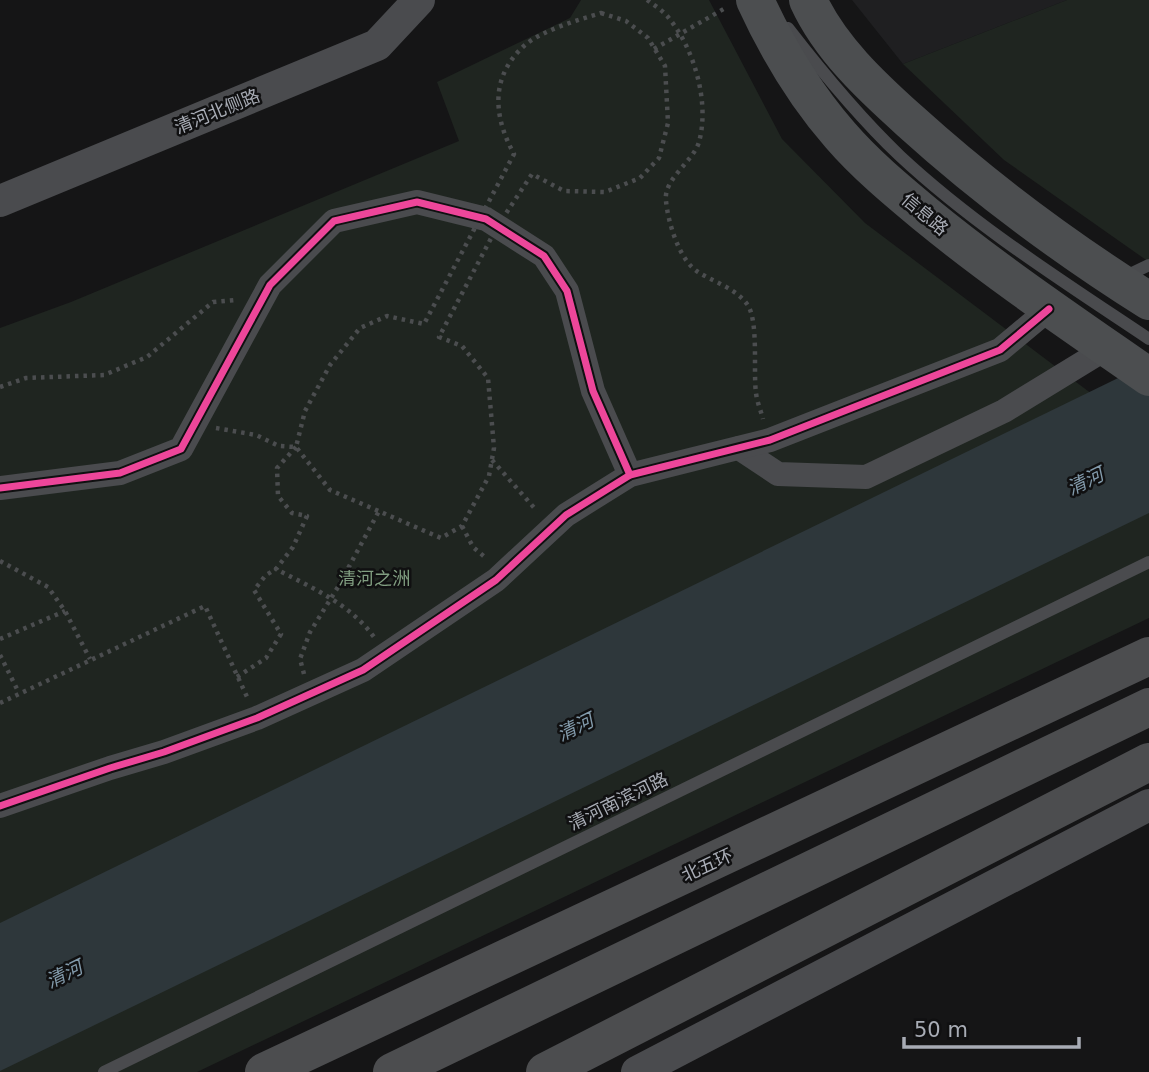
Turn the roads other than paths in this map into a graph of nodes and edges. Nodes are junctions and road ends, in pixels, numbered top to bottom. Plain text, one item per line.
1 (419, 0) edge
2 (776, 8) edge
3 (861, 114) junction
4 (0, 201) edge
5 (1133, 273) edge
6 (1049, 309) junction
7 (1117, 326) edge
8 (1149, 339) edge
9 (1149, 377) edge
10 (739, 448) junction
11 (630, 475) junction
12 (0, 488) edge
13 (1149, 562) edge
14 (1149, 656) edge
15 (1149, 707) edge
16 (1149, 762) edge
17 (1149, 805) edge
18 (0, 806) edge
19 (104, 1072) edge
20 (264, 1072) edge
21 (392, 1072) edge
22 (545, 1072) edge
23 (636, 1072) edge

1 - 4 street, 清河北侧路
2 - 3 lane
2 - 3 lane, 信息路
2 - 5 main road, 信息路
2 - 6 main road, 信息路
3 - 7 lane, 信息路
5 - 7 main road, 信息路
6 - 7 main road, 信息路
6 - 10 street
7 - 8 lane, 信息路
7 - 9 main road, 信息路
7 - 10 street
10 - 11 street
11 - 12 street
11 - 18 street
13 - 19 lane, 清河南滨河路
14 - 20 highway, 北五环
15 - 21 highway
16 - 22 highway
17 - 23 street

